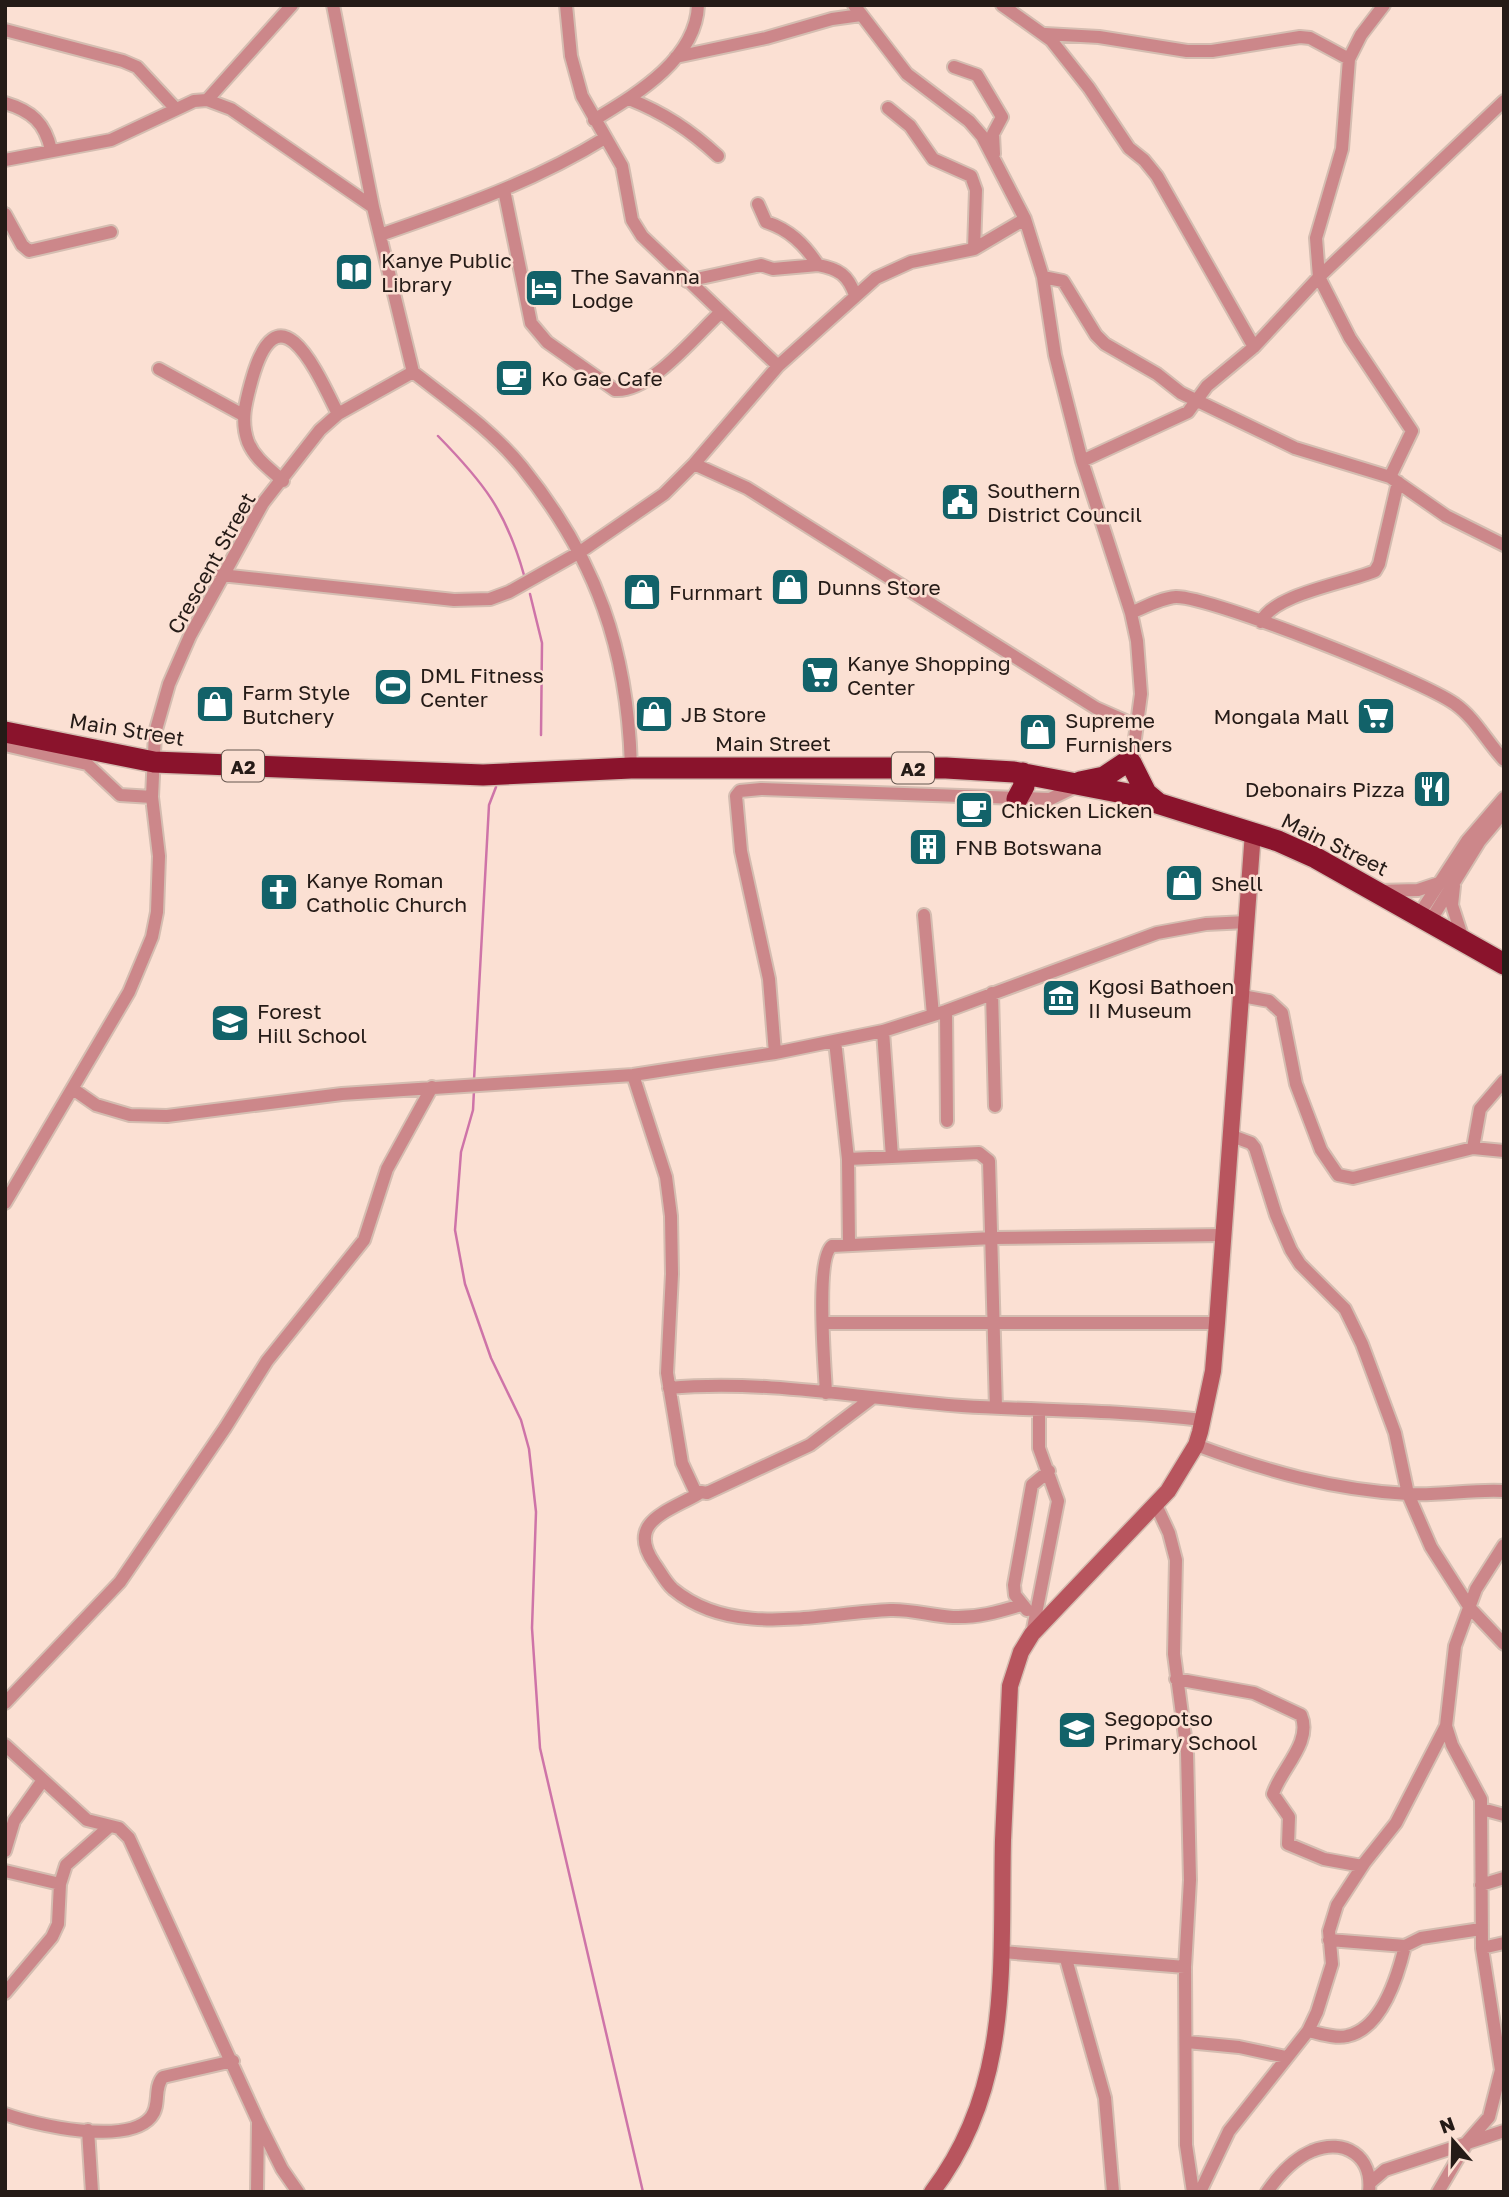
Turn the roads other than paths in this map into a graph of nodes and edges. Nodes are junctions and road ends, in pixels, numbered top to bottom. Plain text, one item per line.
1 (292, 5) edge
2 (333, 5) edge
3 (565, 5) edge
4 (698, 5) edge
5 (1002, 5) edge
6 (1384, 5) edge
7 (858, 10) edge
8 (5, 30) edge
9 (1045, 34) junction
10 (677, 57) junction
11 (1349, 60) junction
12 (954, 67) dead end
13 (629, 99) junction
14 (207, 100) junction
15 (1504, 101) edge
16 (5, 103) edge
17 (174, 108) junction
18 (888, 108) dead end
19 (594, 120) junction
20 (606, 138) junction
21 (51, 150) junction
22 (718, 156) dead end
23 (994, 158) junction
24 (5, 160) edge
25 (503, 190) junction
26 (758, 204) dead end
27 (373, 207) junction
28 (5, 214) edge
29 (1025, 219) junction
30 (111, 232) dead end
31 (380, 235) junction
32 (974, 249) junction
33 (818, 265) junction
34 (1042, 277) junction
35 (1319, 277) junction
36 (687, 281) junction
37 (855, 295) junction
38 (721, 312) junction
39 (1254, 347) junction
40 (778, 366) junction
41 (159, 369) dead end
42 (413, 372) junction
43 (1195, 400) junction
44 (338, 414) junction
45 (243, 415) junction
46 (1082, 461) junction
47 (694, 464) junction
48 (1394, 480) junction
49 (283, 481) junction
50 (1504, 545) edge
51 (580, 552) junction
52 (221, 575) junction
53 (1131, 613) junction
54 (1261, 622) junction
55 (1137, 726) junction
56 (5, 732) edge
57 (1486, 736) junction
58 (5, 745) edge
59 (1504, 750) edge
60 (1130, 760) junction
61 (1504, 760) edge
62 (154, 762) junction
63 (631, 768) junction
64 (1023, 774) junction
65 (1076, 783) junction
66 (1504, 789) edge
67 (1122, 793) junction
68 (152, 797) junction
69 (1017, 799) junction
70 (1158, 803) junction
71 (1502, 805) edge
72 (1253, 832) junction
73 (1454, 882) junction
74 (1440, 883) junction
75 (1378, 891) junction
76 (924, 915) dead end
77 (1423, 920) junction
78 (1247, 922) junction
79 (1465, 944) junction
80 (1504, 964) edge
81 (992, 993) junction
82 (1241, 996) junction
83 (947, 1011) junction
84 (933, 1015) junction
85 (883, 1031) junction
86 (835, 1041) junction
87 (775, 1053) junction
88 (633, 1074) junction
89 (1504, 1080) edge
90 (432, 1087) junction
91 (73, 1089) junction
92 (995, 1106) dead end
93 (947, 1121) dead end
94 (1232, 1136) junction
95 (1473, 1148) junction
96 (1504, 1151) edge
97 (892, 1157) junction
98 (848, 1159) junction
99 (5, 1203) edge
100 (1224, 1236) junction
101 (993, 1238) junction
102 (849, 1244) junction
103 (994, 1322) junction
104 (824, 1323) junction
105 (1217, 1323) junction
106 (669, 1388) junction
107 (826, 1393) junction
108 (872, 1398) junction
109 (996, 1408) junction
110 (1039, 1410) junction
111 (1202, 1420) junction
112 (1196, 1445) junction
113 (1049, 1471) junction
114 (1504, 1491) edge
115 (698, 1494) junction
116 (1408, 1494) junction
117 (1156, 1505) junction
118 (1504, 1545) edge
119 (1021, 1605) junction
120 (1470, 1608) junction
121 (1035, 1617) junction
122 (1032, 1634) junction
123 (1504, 1644) edge
124 (1176, 1679) junction
125 (5, 1703) edge
126 (1446, 1726) junction
127 (5, 1745) edge
128 (43, 1780) junction
129 (1482, 1810) junction
130 (1504, 1815) edge
131 (110, 1826) junction
132 (5, 1851) edge
133 (66, 1866) junction
134 (1362, 1866) junction
135 (5, 1871) edge
136 (34, 1876) junction
137 (1504, 1878) edge
138 (60, 1884) junction
139 (1481, 1885) junction
140 (1481, 1929) junction
141 (1329, 1940) junction
142 (1504, 1943) edge
143 (1405, 1946) junction
144 (1482, 1948) junction
145 (1002, 1952) junction
146 (1066, 1959) junction
147 (1185, 1967) junction
148 (5, 1993) edge
149 (1308, 2031) junction
150 (1186, 2042) junction
151 (1286, 2057) junction
152 (233, 2061) junction
153 (5, 2114) edge
154 (258, 2121) junction
155 (1485, 2125) junction
156 (88, 2130) junction
157 (1504, 2130) edge
158 (1468, 2141) junction
159 (1370, 2187) edge
160 (92, 2192) edge
161 (257, 2192) edge
162 (298, 2192) edge
163 (932, 2192) edge
164 (1113, 2192) edge
165 (1193, 2192) edge
166 (1200, 2192) edge
167 (1266, 2192) edge
168 (1438, 2192) edge

1 - 14 street
2 - 27 street
3 - 19 street
4 - 10 street
5 - 9 street
6 - 11 street
7 - 10 street
7 - 23 street
8 - 17 street
9 - 11 street
9 - 39 street
10 - 13 street
11 - 35 street
12 - 23 street
13 - 19 street
13 - 22 street
14 - 17 street
14 - 27 street
15 - 35 street
16 - 21 street
17 - 21 street
18 - 32 street
19 - 20 street
20 - 25 street
20 - 36 street
21 - 24 street
23 - 29 street
25 - 31 street
25 - 38 street
26 - 33 street
27 - 31 street
28 - 30 street
29 - 32 street
29 - 34 street
31 - 42 street
32 - 37 street
33 - 36 street
33 - 37 street
34 - 43 street
34 - 46 street
35 - 39 street
35 - 48 street
36 - 38 street
37 - 40 street
38 - 40 street
39 - 43 street
40 - 47 street
41 - 45 street
42 - 44 street, Crescent Street
42 - 51 street
43 - 46 street
43 - 48 street
44 - 45 street
44 - 49 street, Crescent Street
45 - 49 street
46 - 53 street
47 - 51 street
47 - 55 street
48 - 50 street
48 - 54 street
49 - 52 street, Crescent Street
51 - 52 street
51 - 63 street
52 - 62 street, Crescent Street
53 - 54 street
53 - 55 street
54 - 57 street
55 - 60 street
56 - 62 highway, Main Street / A2
57 - 59 street
57 - 61 street
58 - 68 street
60 - 65 highway
60 - 67 street
60 - 70 highway
62 - 63 highway, Main Street / A2
62 - 68 street, Crescent Street
63 - 64 highway, Main Street / A2
64 - 65 highway, Main Street / A2
64 - 69 highway
65 - 67 highway, Main Street / A2
65 - 69 street
66 - 71 street
67 - 70 highway, Main Street / A2
68 - 91 street, Crescent Street
69 - 87 street
70 - 72 highway, Main Street / A2
71 - 73 street
71 - 74 street
72 - 75 highway, Main Street / A2
72 - 78 street
73 - 77 street
73 - 79 street
74 - 75 street
74 - 77 street
75 - 77 highway, Main Street / A2
76 - 84 street
77 - 79 highway, Main Street / A2
78 - 81 street
78 - 82 street
79 - 80 highway, Main Street / A2
81 - 83 street
81 - 92 street
82 - 94 street
82 - 95 street
83 - 84 street
83 - 93 street
84 - 85 street
85 - 86 street
85 - 97 street
86 - 87 street
86 - 98 street
87 - 88 street
88 - 90 street
88 - 106 street
89 - 95 street
90 - 91 street
90 - 125 street
91 - 99 street, Crescent Street
94 - 100 street
94 - 116 street
95 - 96 street
97 - 98 street
97 - 101 street
98 - 102 street
100 - 101 street
100 - 105 street
101 - 102 street
101 - 103 street
102 - 104 street
103 - 104 street
103 - 105 street
103 - 109 street
104 - 107 street
105 - 111 street
106 - 107 street
106 - 115 street
107 - 108 street
108 - 109 street
108 - 115 street
109 - 110 street
110 - 111 street
110 - 113 street
111 - 112 street
112 - 116 street
112 - 117 street
113 - 119 street
113 - 121 street
114 - 116 street
115 - 119 street
116 - 120 street
117 - 122 street
117 - 124 street
118 - 120 street
119 - 121 street
120 - 123 street
120 - 126 street
121 - 122 street
122 - 145 street
124 - 134 street
124 - 147 street
126 - 129 street
126 - 134 street
127 - 128 street
128 - 131 street
128 - 132 street
129 - 130 street
129 - 139 street
131 - 133 street
131 - 152 street
133 - 136 street
133 - 138 street
134 - 141 street
135 - 136 street
136 - 138 street
137 - 139 street
138 - 148 street
139 - 140 street
140 - 143 street
140 - 144 street
141 - 143 street
141 - 149 street
142 - 144 street
143 - 149 street
144 - 155 street
145 - 146 street
145 - 163 street
146 - 147 street
146 - 164 street
147 - 150 street
149 - 151 street
150 - 151 street
150 - 165 street
151 - 166 street
152 - 154 street
152 - 156 street
153 - 156 street
154 - 161 street
154 - 162 street
155 - 157 street
155 - 158 street
156 - 160 street
157 - 158 street
158 - 159 street
158 - 168 street
159 - 167 street

